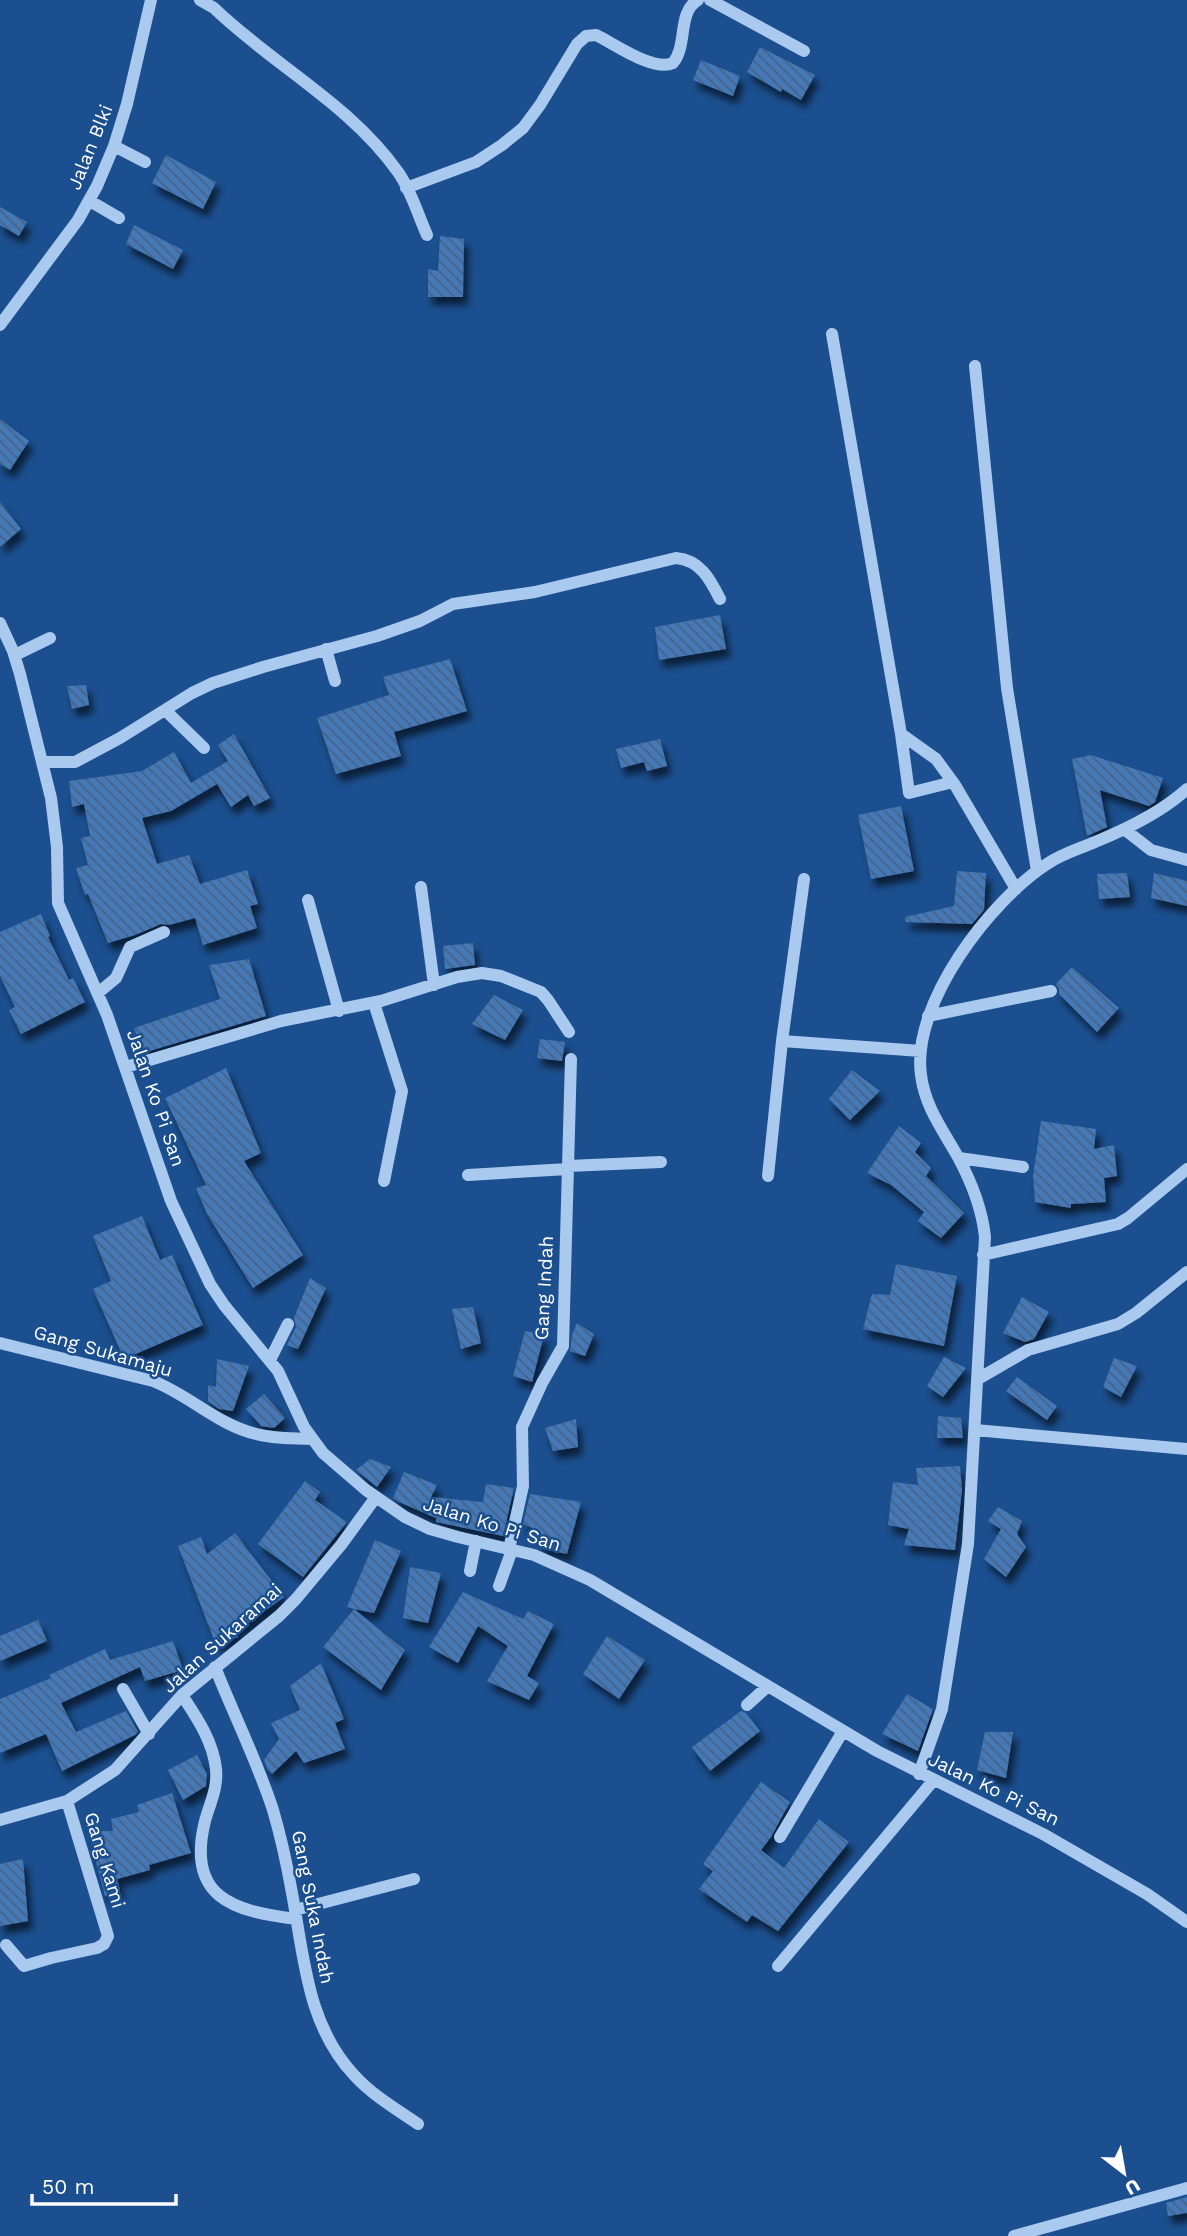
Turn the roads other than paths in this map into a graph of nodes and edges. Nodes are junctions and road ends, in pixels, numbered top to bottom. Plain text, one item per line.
1 (151, 0) edge
2 (200, 0) edge
3 (698, 0) edge
4 (710, 0) edge
5 (804, 51) dead end
6 (114, 146) junction
7 (145, 162) dead end
8 (406, 188) junction
9 (90, 201) junction
10 (119, 218) dead end
11 (427, 235) dead end
12 (0, 325) edge
13 (832, 334) dead end
14 (975, 366) dead end
15 (720, 599) dead end
16 (0, 623) edge
17 (50, 638) dead end
18 (326, 649) junction
19 (15, 655) junction
20 (335, 681) dead end
21 (165, 710) junction
22 (901, 734) junction
23 (204, 748) dead end
24 (44, 762) junction
25 (953, 782) junction
26 (1187, 789) edge
27 (1124, 830) junction
28 (1187, 860) edge
29 (1037, 871) junction
30 (804, 879) dead end
31 (421, 887) dead end
32 (1016, 889) junction
33 (308, 900) dead end
34 (164, 932) dead end
35 (433, 985) junction
36 (1051, 991) dead end
37 (98, 993) junction
38 (374, 1003) junction
39 (339, 1011) junction
40 (928, 1016) junction
41 (569, 1032) dead end
42 (782, 1041) junction
43 (921, 1051) junction
44 (571, 1059) dead end
45 (126, 1068) junction
46 (959, 1158) junction
47 (661, 1162) dead end
48 (1023, 1167) dead end
49 (568, 1168) junction
50 (1187, 1169) edge
51 (468, 1175) dead end
52 (768, 1176) dead end
53 (384, 1181) dead end
54 (983, 1255) junction
55 (1187, 1272) edge
56 (288, 1324) dead end
57 (0, 1343) edge
58 (270, 1360) junction
59 (978, 1378) junction
60 (975, 1430) junction
61 (311, 1439) junction
62 (1187, 1449) edge
63 (376, 1497) junction
64 (476, 1541) junction
65 (511, 1550) junction
66 (470, 1571) dead end
67 (499, 1586) dead end
68 (215, 1667) junction
69 (768, 1686) junction
70 (123, 1689) dead end
71 (182, 1695) junction
72 (747, 1705) dead end
73 (843, 1731) junction
74 (149, 1734) junction
75 (919, 1774) junction
76 (933, 1780) junction
77 (67, 1801) junction
78 (0, 1820) edge
79 (780, 1837) dead end
80 (414, 1879) dead end
81 (295, 1915) junction
82 (1187, 1922) edge
83 (6, 1945) dead end
84 (778, 1966) dead end
85 (418, 2124) dead end
86 (1187, 2188) edge
87 (1014, 2236) edge

1 - 6 street, Jalan Blki
2 - 8 street
3 - 8 street
4 - 5 street
6 - 7 street
6 - 9 street, Jalan Blki
8 - 11 street
9 - 10 street
9 - 12 street, Jalan Blki
13 - 22 street
14 - 29 street
15 - 18 street
16 - 19 street, Jalan Ko Pi San
17 - 19 street
18 - 20 street
18 - 21 street
19 - 24 street, Jalan Ko Pi San
21 - 23 street
21 - 24 street
22 - 25 street
22 - 25 street
24 - 37 street, Jalan Ko Pi San
25 - 32 street
26 - 27 street
27 - 28 street
27 - 29 street
29 - 32 street
30 - 42 street
31 - 35 street
32 - 40 street
33 - 39 street
34 - 37 street
35 - 38 street
35 - 41 street
36 - 40 street
37 - 45 street, Jalan Ko Pi San
38 - 39 street
38 - 53 street
39 - 45 street
40 - 43 street
42 - 43 street
42 - 52 street
43 - 46 street
44 - 49 street, Gang Indah
45 - 58 street, Jalan Ko Pi San
46 - 48 street
46 - 54 street
47 - 49 street
49 - 51 street
49 - 65 street, Gang Indah
50 - 54 street
54 - 59 street
55 - 59 street
56 - 58 street
57 - 61 street, Gang Sukamaju
58 - 61 street, Jalan Ko Pi San
59 - 60 street
60 - 62 street
60 - 75 street
61 - 63 street, Jalan Ko Pi San
63 - 64 street, Jalan Ko Pi San
63 - 68 street, Jalan Sukaramai
64 - 65 street, Jalan Ko Pi San
64 - 66 street
65 - 67 street, Gang Indah
65 - 69 street, Jalan Ko Pi San
68 - 71 street, Jalan Sukaramai
68 - 81 street, Gang Suka Indah
69 - 72 street
69 - 73 street, Jalan Ko Pi San
70 - 74 street
71 - 74 street, Jalan Sukaramai
71 - 81 street
73 - 75 street, Jalan Ko Pi San
73 - 79 street
74 - 77 street, Jalan Sukaramai
75 - 76 street, Jalan Ko Pi San
76 - 82 street, Jalan Ko Pi San
76 - 84 street
77 - 78 street, Jalan Sukaramai
77 - 83 street, Gang Kami
80 - 81 street
81 - 85 street, Gang Suka Indah
86 - 87 street

